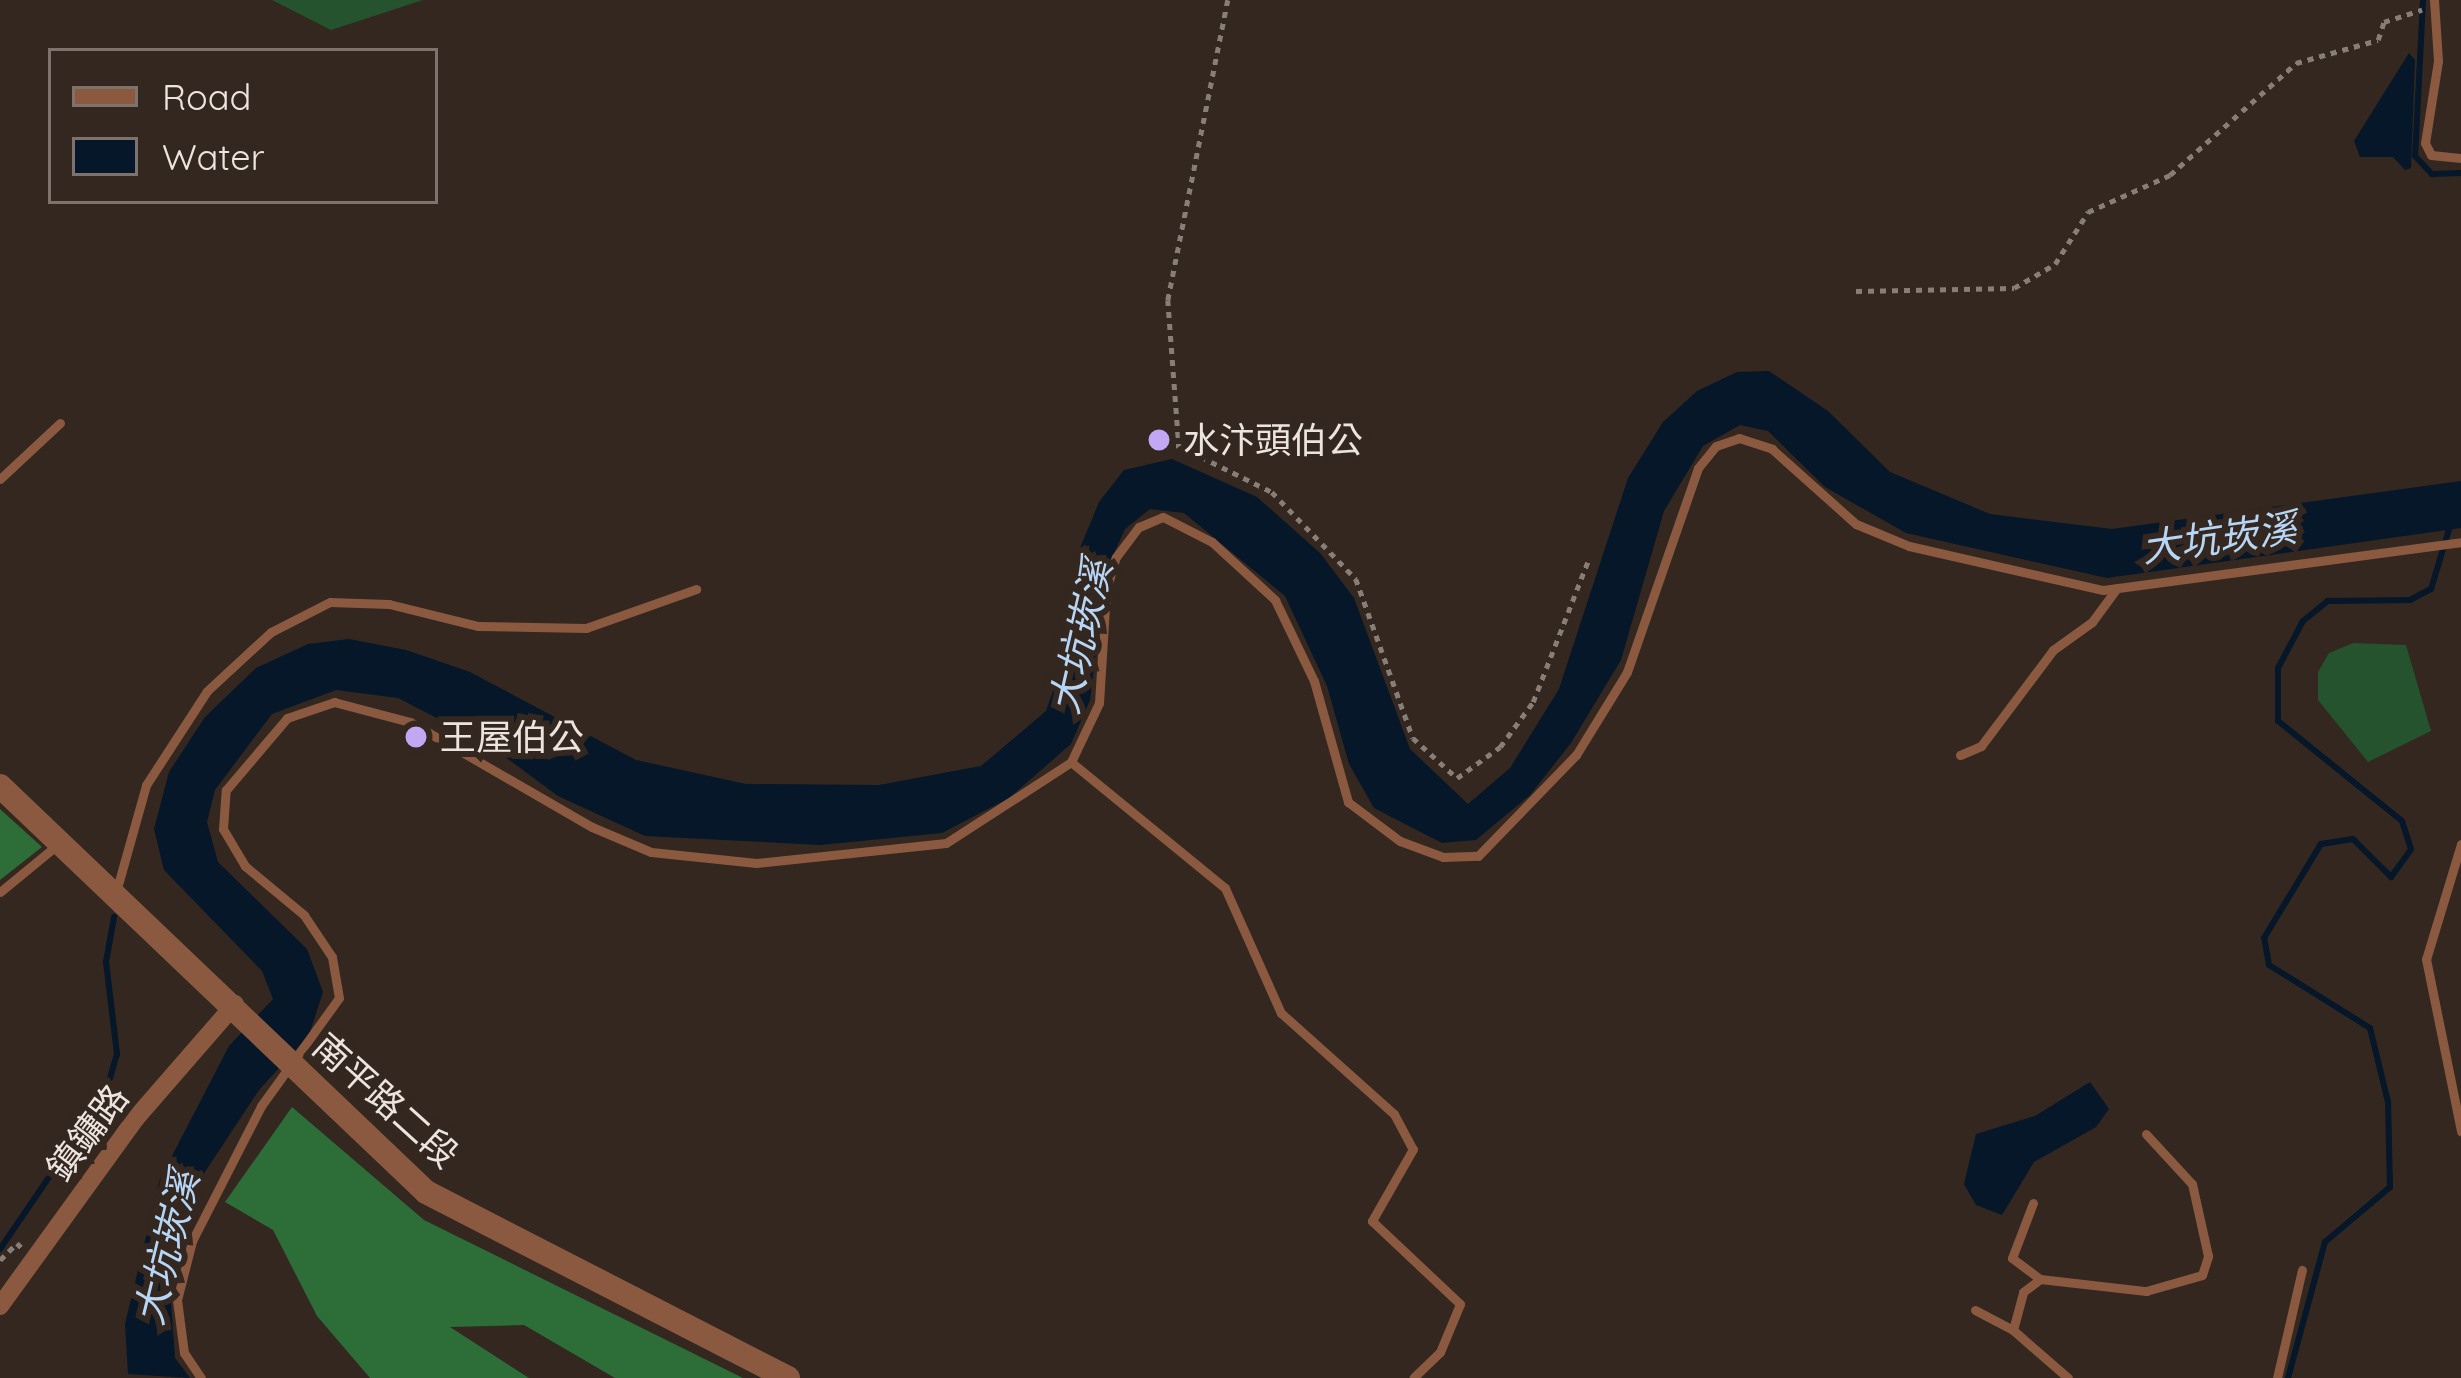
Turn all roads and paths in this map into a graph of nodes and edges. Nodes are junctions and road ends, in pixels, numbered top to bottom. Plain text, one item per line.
1 (1228, 0) edge
2 (2434, 0) edge
3 (2416, 11) dead end
4 (2461, 158) edge
5 (1856, 291) dead end
6 (60, 422) dead end
7 (1146, 440) dead end
8 (1179, 446) junction
9 (0, 479) edge
10 (2461, 542) edge
11 (1588, 561) dead end
12 (2116, 588) junction
13 (696, 590) dead end
14 (1960, 754) dead end
15 (1071, 762) junction
16 (0, 786) edge
17 (61, 842) junction
18 (2461, 844) edge
19 (0, 892) edge
20 (116, 892) junction
21 (241, 1011) junction
22 (293, 1065) junction
23 (2461, 1131) edge
24 (2146, 1134) dead end
25 (2032, 1203) dead end
26 (2302, 1270) dead end
27 (2041, 1279) junction
28 (0, 1306) edge
29 (1975, 1310) dead end
30 (2013, 1330) junction
31 (2062, 1377) edge
32 (201, 1378) edge
33 (788, 1378) edge
34 (1413, 1378) edge
35 (2277, 1378) edge

1 - 8 path
2 - 4 lane
3 - 5 path
6 - 9 lane
7 - 8 path
8 - 11 path
10 - 12 lane
12 - 14 lane
12 - 15 lane
13 - 20 lane
15 - 22 lane
15 - 34 lane
16 - 17 street, 南平路二段
17 - 19 lane
17 - 20 street, 南平路二段
18 - 23 lane
20 - 21 street, 南平路二段
21 - 22 street, 南平路二段
21 - 28 street, 鎮鏞路
22 - 32 lane
22 - 33 street, 南平路二段
24 - 27 lane
25 - 27 lane
26 - 35 lane
27 - 30 lane
29 - 30 lane
30 - 31 lane

